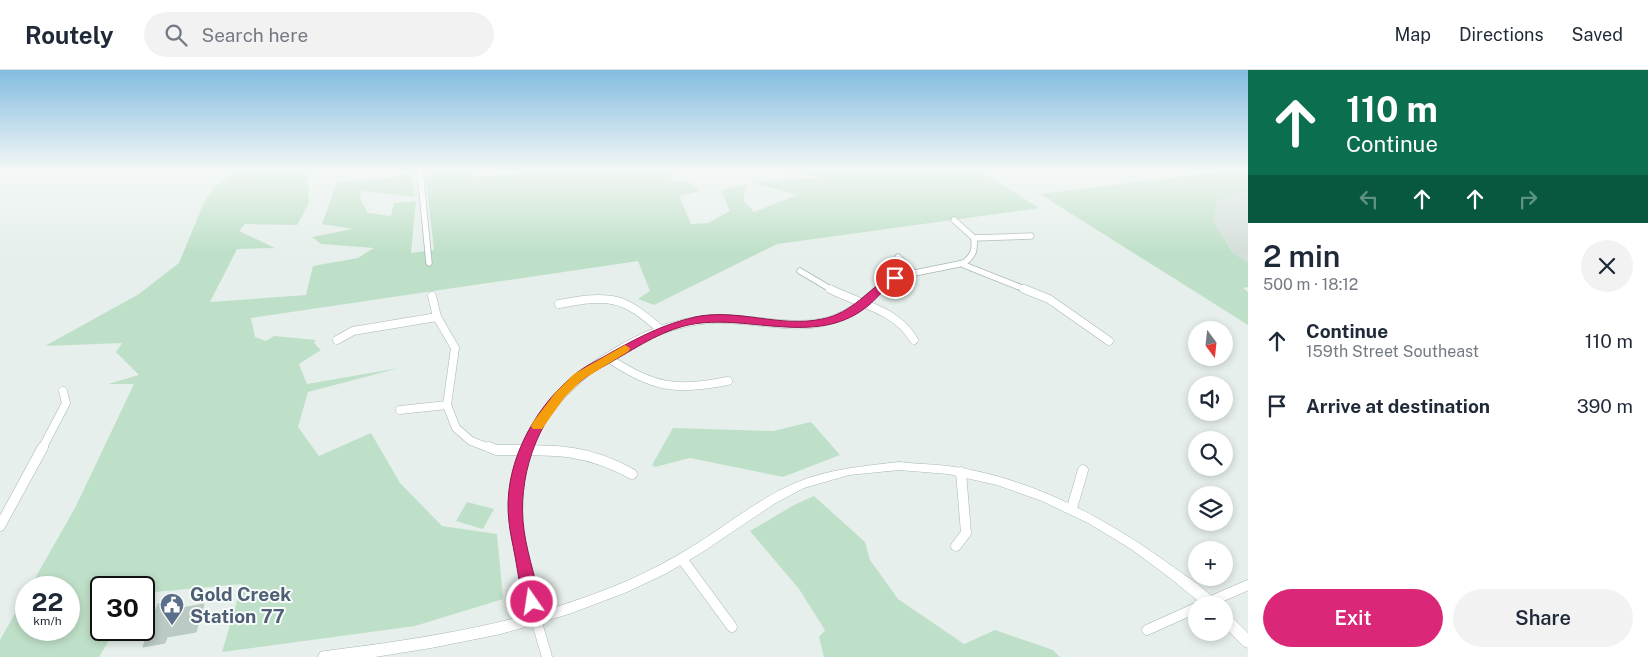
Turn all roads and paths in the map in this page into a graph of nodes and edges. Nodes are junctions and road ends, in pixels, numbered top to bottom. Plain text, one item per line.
1 (423, 197) edge
2 (954, 220) dead end
3 (1031, 236) dead end
4 (974, 238) junction
5 (898, 256) dead end
6 (429, 263) dead end
7 (964, 265) junction
8 (800, 271) dead end
9 (913, 272) junction
10 (432, 296) dead end
11 (559, 304) dead end
12 (865, 304) junction
13 (437, 317) junction
14 (661, 330) junction
15 (337, 340) dead end
16 (914, 340) dead end
17 (1109, 341) dead end
18 (608, 358) junction
19 (728, 381) dead end
20 (64, 391) dead end
21 (447, 405) junction
22 (400, 410) dead end
23 (525, 450) junction
24 (1083, 470) dead end
25 (961, 472) junction
26 (632, 474) dead end
27 (1072, 508) junction
28 (0, 526) edge
29 (956, 546) dead end
30 (682, 559) junction
31 (1248, 585) edge
32 (1198, 596) edge
33 (1225, 596) edge
34 (1188, 612) edge
35 (536, 619) junction
36 (1233, 626) edge
37 (732, 627) dead end
38 (1147, 630) dead end
39 (1248, 642) edge
40 (325, 657) edge
41 (547, 657) edge

1 - 6 street
2 - 4 street
3 - 4 street
4 - 7 street
5 - 9 street
7 - 9 street
7 - 17 street
8 - 12 street
9 - 12 street
10 - 13 street
11 - 14 street
12 - 14 street
12 - 16 street
13 - 15 street
13 - 21 street
14 - 18 street
18 - 19 street
18 - 23 street
20 - 28 street
21 - 22 street
21 - 23 street
23 - 26 street
23 - 35 street
24 - 27 street
25 - 27 street
25 - 29 street
25 - 30 street
27 - 32 street
30 - 35 street
30 - 37 street
31 - 33 street
34 - 38 street
35 - 40 street
35 - 41 street
36 - 39 street

